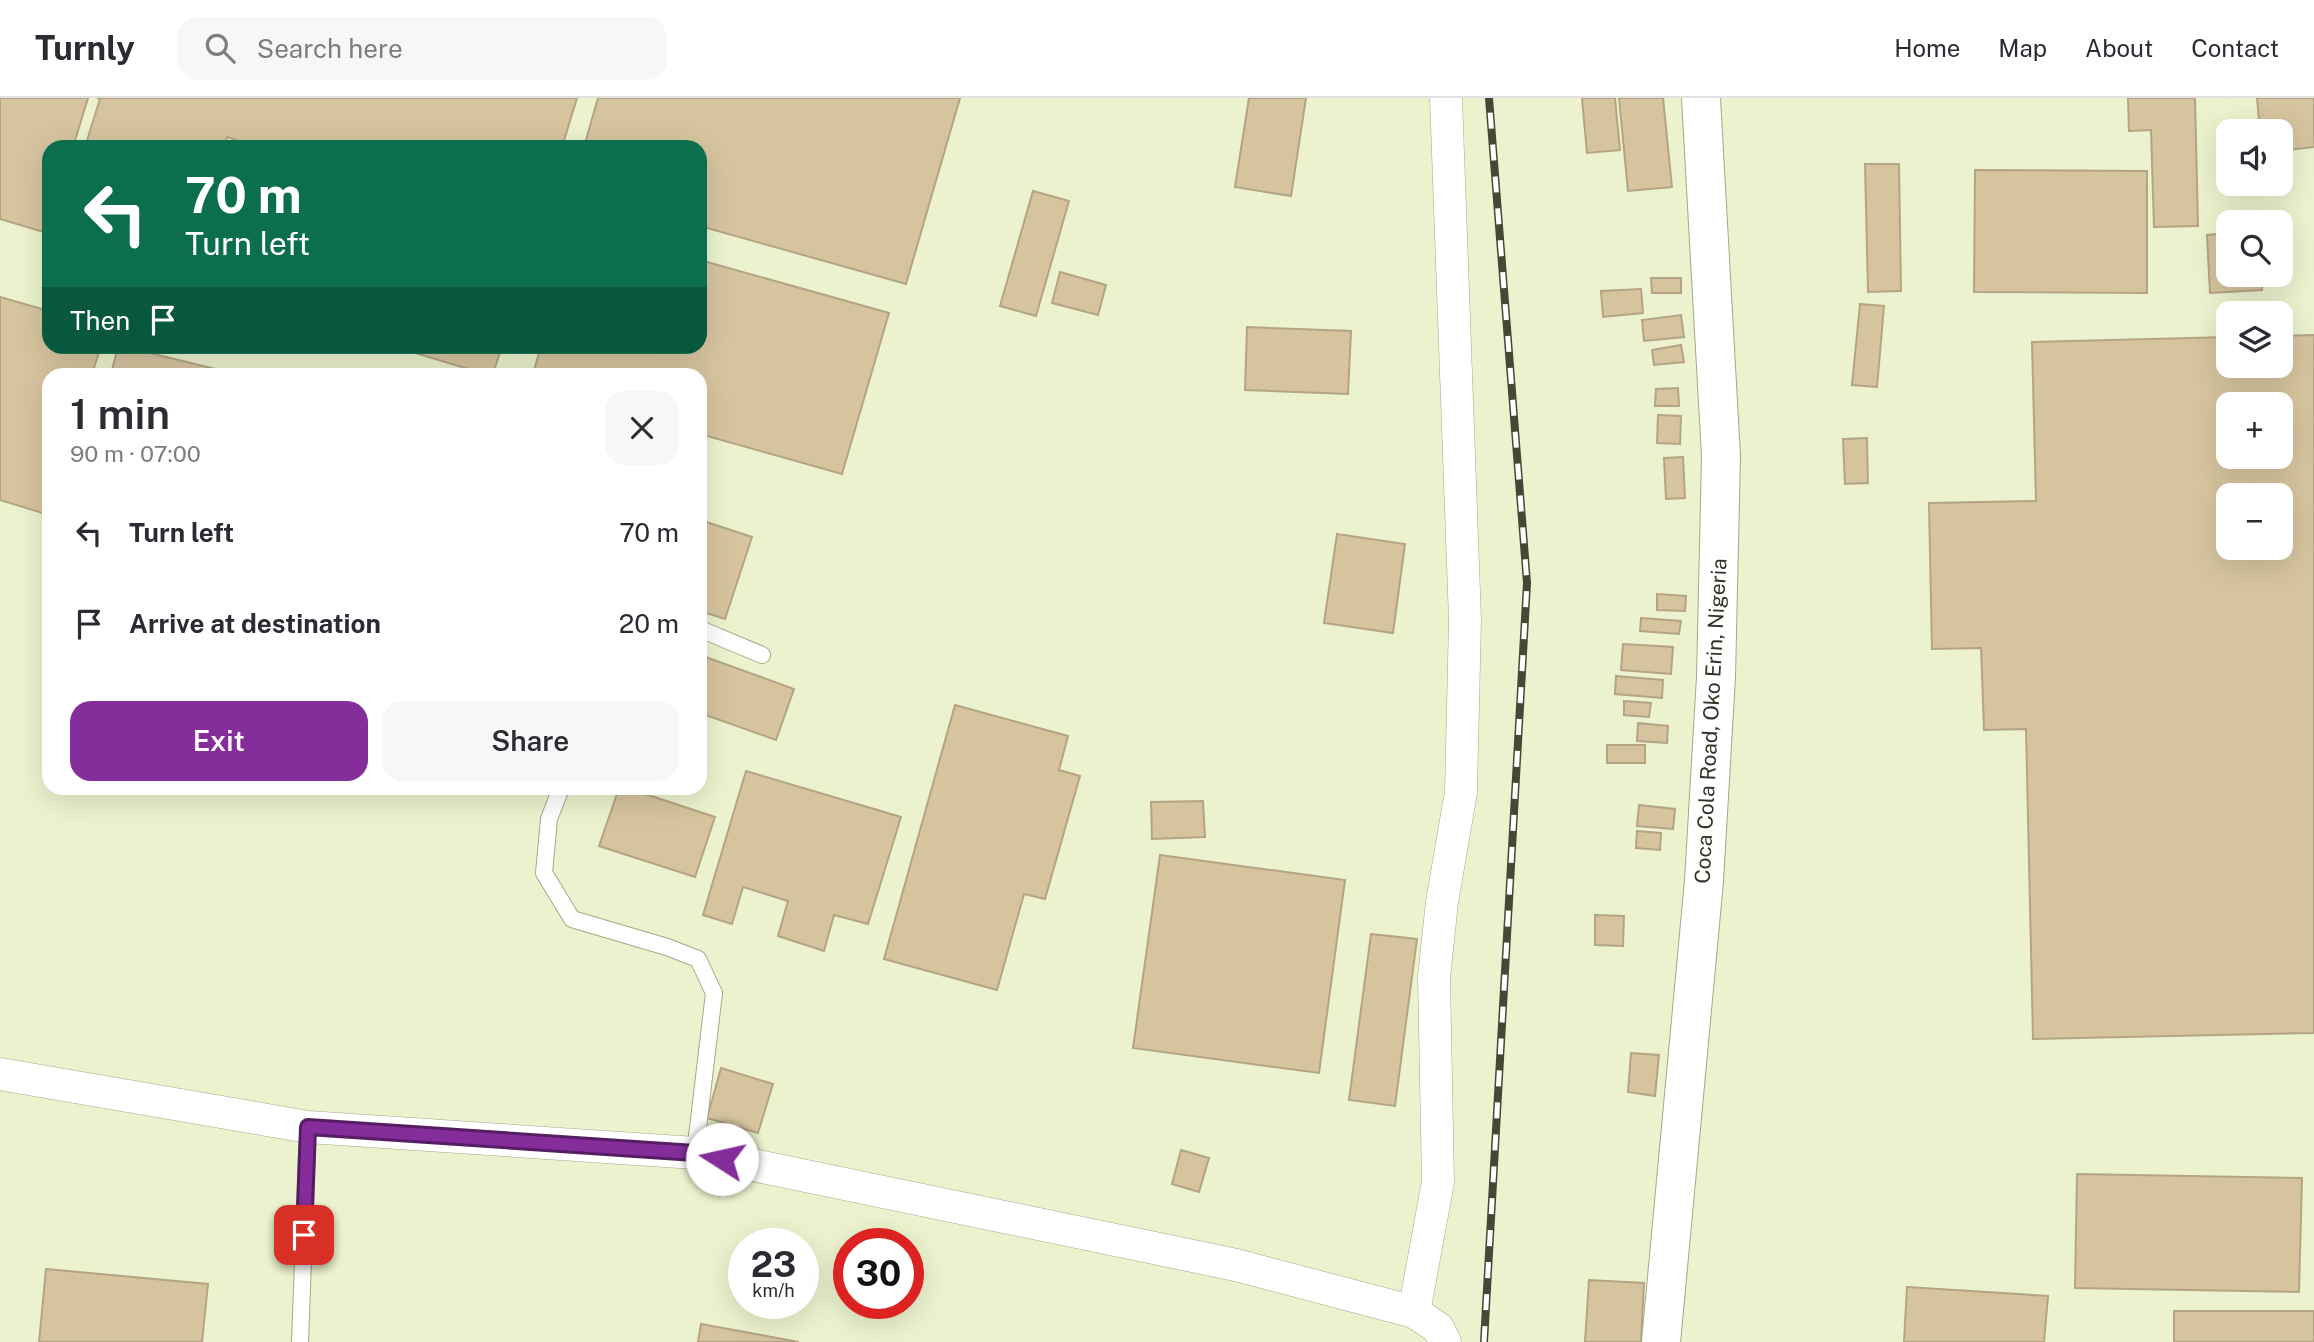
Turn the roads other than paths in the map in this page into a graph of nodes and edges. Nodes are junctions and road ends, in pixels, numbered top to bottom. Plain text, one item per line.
1 (1446, 98) edge
2 (1701, 98) edge
3 (707, 632) edge
4 (762, 655) dead end
5 (558, 795) edge
6 (0, 1074) edge
7 (308, 1127) junction
8 (695, 1153) junction
9 (1414, 1312) junction
10 (300, 1342) edge
11 (1445, 1342) edge
12 (1661, 1342) edge

1 - 9 street
2 - 12 street, Coca Cola Road, Oko Erin, Nigeria
3 - 4 lane
5 - 8 lane
6 - 7 street
7 - 8 street
7 - 10 lane
8 - 9 street
9 - 11 street

